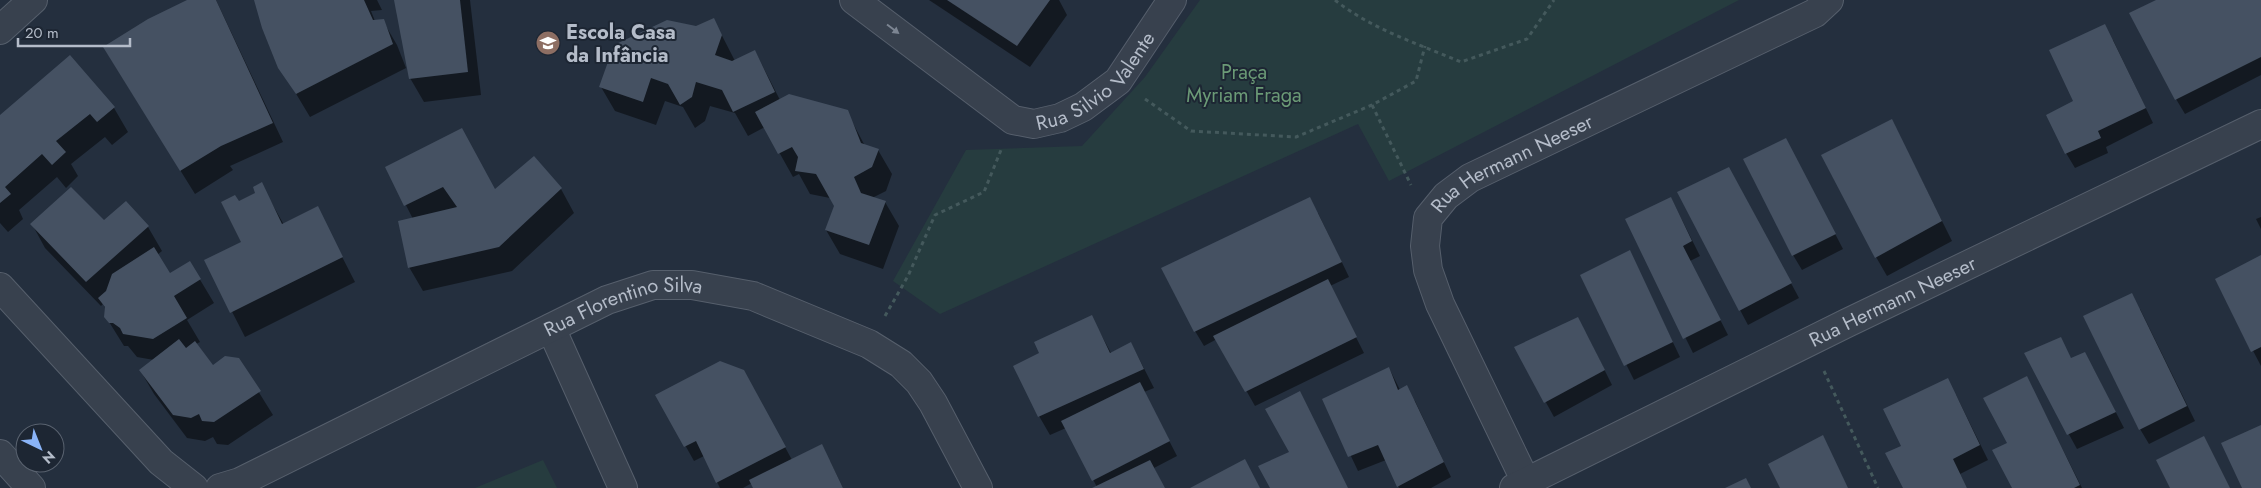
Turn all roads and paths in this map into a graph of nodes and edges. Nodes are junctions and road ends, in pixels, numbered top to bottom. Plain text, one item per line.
1 (33, 0) edge
2 (854, 0) edge
3 (1172, 0) edge
4 (1335, 0) edge
5 (1554, 0) edge
6 (1829, 0) edge
7 (0, 30) edge
8 (1425, 46) junction
9 (1118, 81) junction
10 (1372, 105) junction
11 (1013, 120) junction
12 (2261, 124) edge
13 (1428, 218) junction
14 (0, 287) edge
15 (551, 328) junction
16 (869, 344) junction
17 (1829, 382) dead end
18 (0, 454) edge
19 (1520, 485) edge
20 (30, 488) edge
21 (194, 488) edge
22 (220, 488) edge
23 (623, 488) edge
24 (978, 488) edge
25 (1878, 488) edge

1 - 7 street
2 -> 11 street, Rua Silvio Valente
3 - 9 street, Rua Silvio Valente
4 - 8 path
5 - 8 path
6 - 13 street, Rua Hermann Neeser
8 - 10 path
9 - 10 path
9 - 11 street, Rua Silvio Valente
10 - 13 path
11 - 16 path
12 - 19 street, Rua Hermann Neeser
13 - 19 street, Rua Hermann Neeser
14 - 21 street
15 - 16 street, Rua Florentino Silva
15 - 22 street, Rua Florentino Silva
15 - 23 street
16 - 24 street, Rua Florentino Silva
17 - 25 path
18 - 20 street

